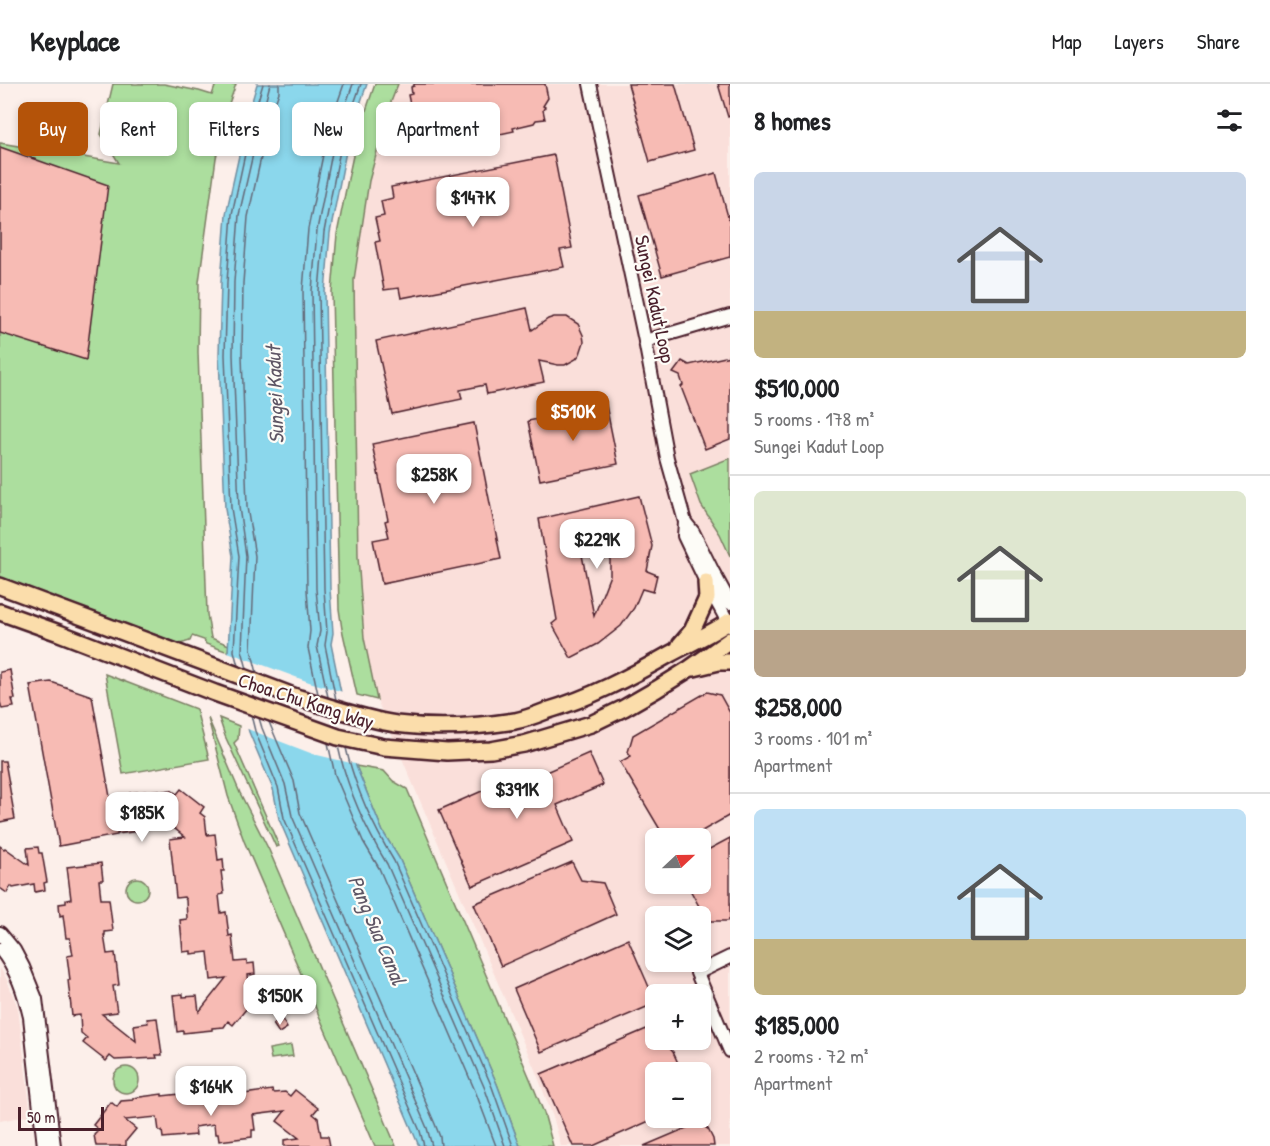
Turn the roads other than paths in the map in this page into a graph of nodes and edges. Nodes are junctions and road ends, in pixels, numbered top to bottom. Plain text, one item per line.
1 (590, 84) edge
2 (730, 316) edge
3 (645, 340) junction
4 (684, 522) junction
5 (706, 582) junction
6 (0, 586) edge
7 (32, 597) junction
8 (730, 603) edge
9 (0, 612) edge
10 (729, 623) edge
11 (59, 633) junction
12 (730, 640) edge
13 (674, 652) junction
14 (730, 662) edge
15 (689, 669) junction
16 (0, 933) edge
17 (0, 949) edge
18 (730, 957) edge
19 (730, 1051) edge
20 (44, 1146) edge
21 (54, 1146) edge

1 - 3 street, Sungei Kadut Loop
2 - 3 street
3 - 4 street, Sungei Kadut Loop
4 - 5 street, Sungei Kadut Loop
4 - 8 street, Sungei Kadut Loop
5 - 10 street, Sungei Kadut Loop
5 - 13 main road
6 - 7 main road, Choa Chu Kang Way
7 - 11 main road
7 - 13 main road, Choa Chu Kang Way
9 - 11 main road, Choa Chu Kang Way
10 - 13 main road, Choa Chu Kang Way
11 - 15 main road, Choa Chu Kang Way
12 - 15 main road, Choa Chu Kang Way
14 - 15 main road
16 - 21 street
17 - 20 street
18 - 19 street

